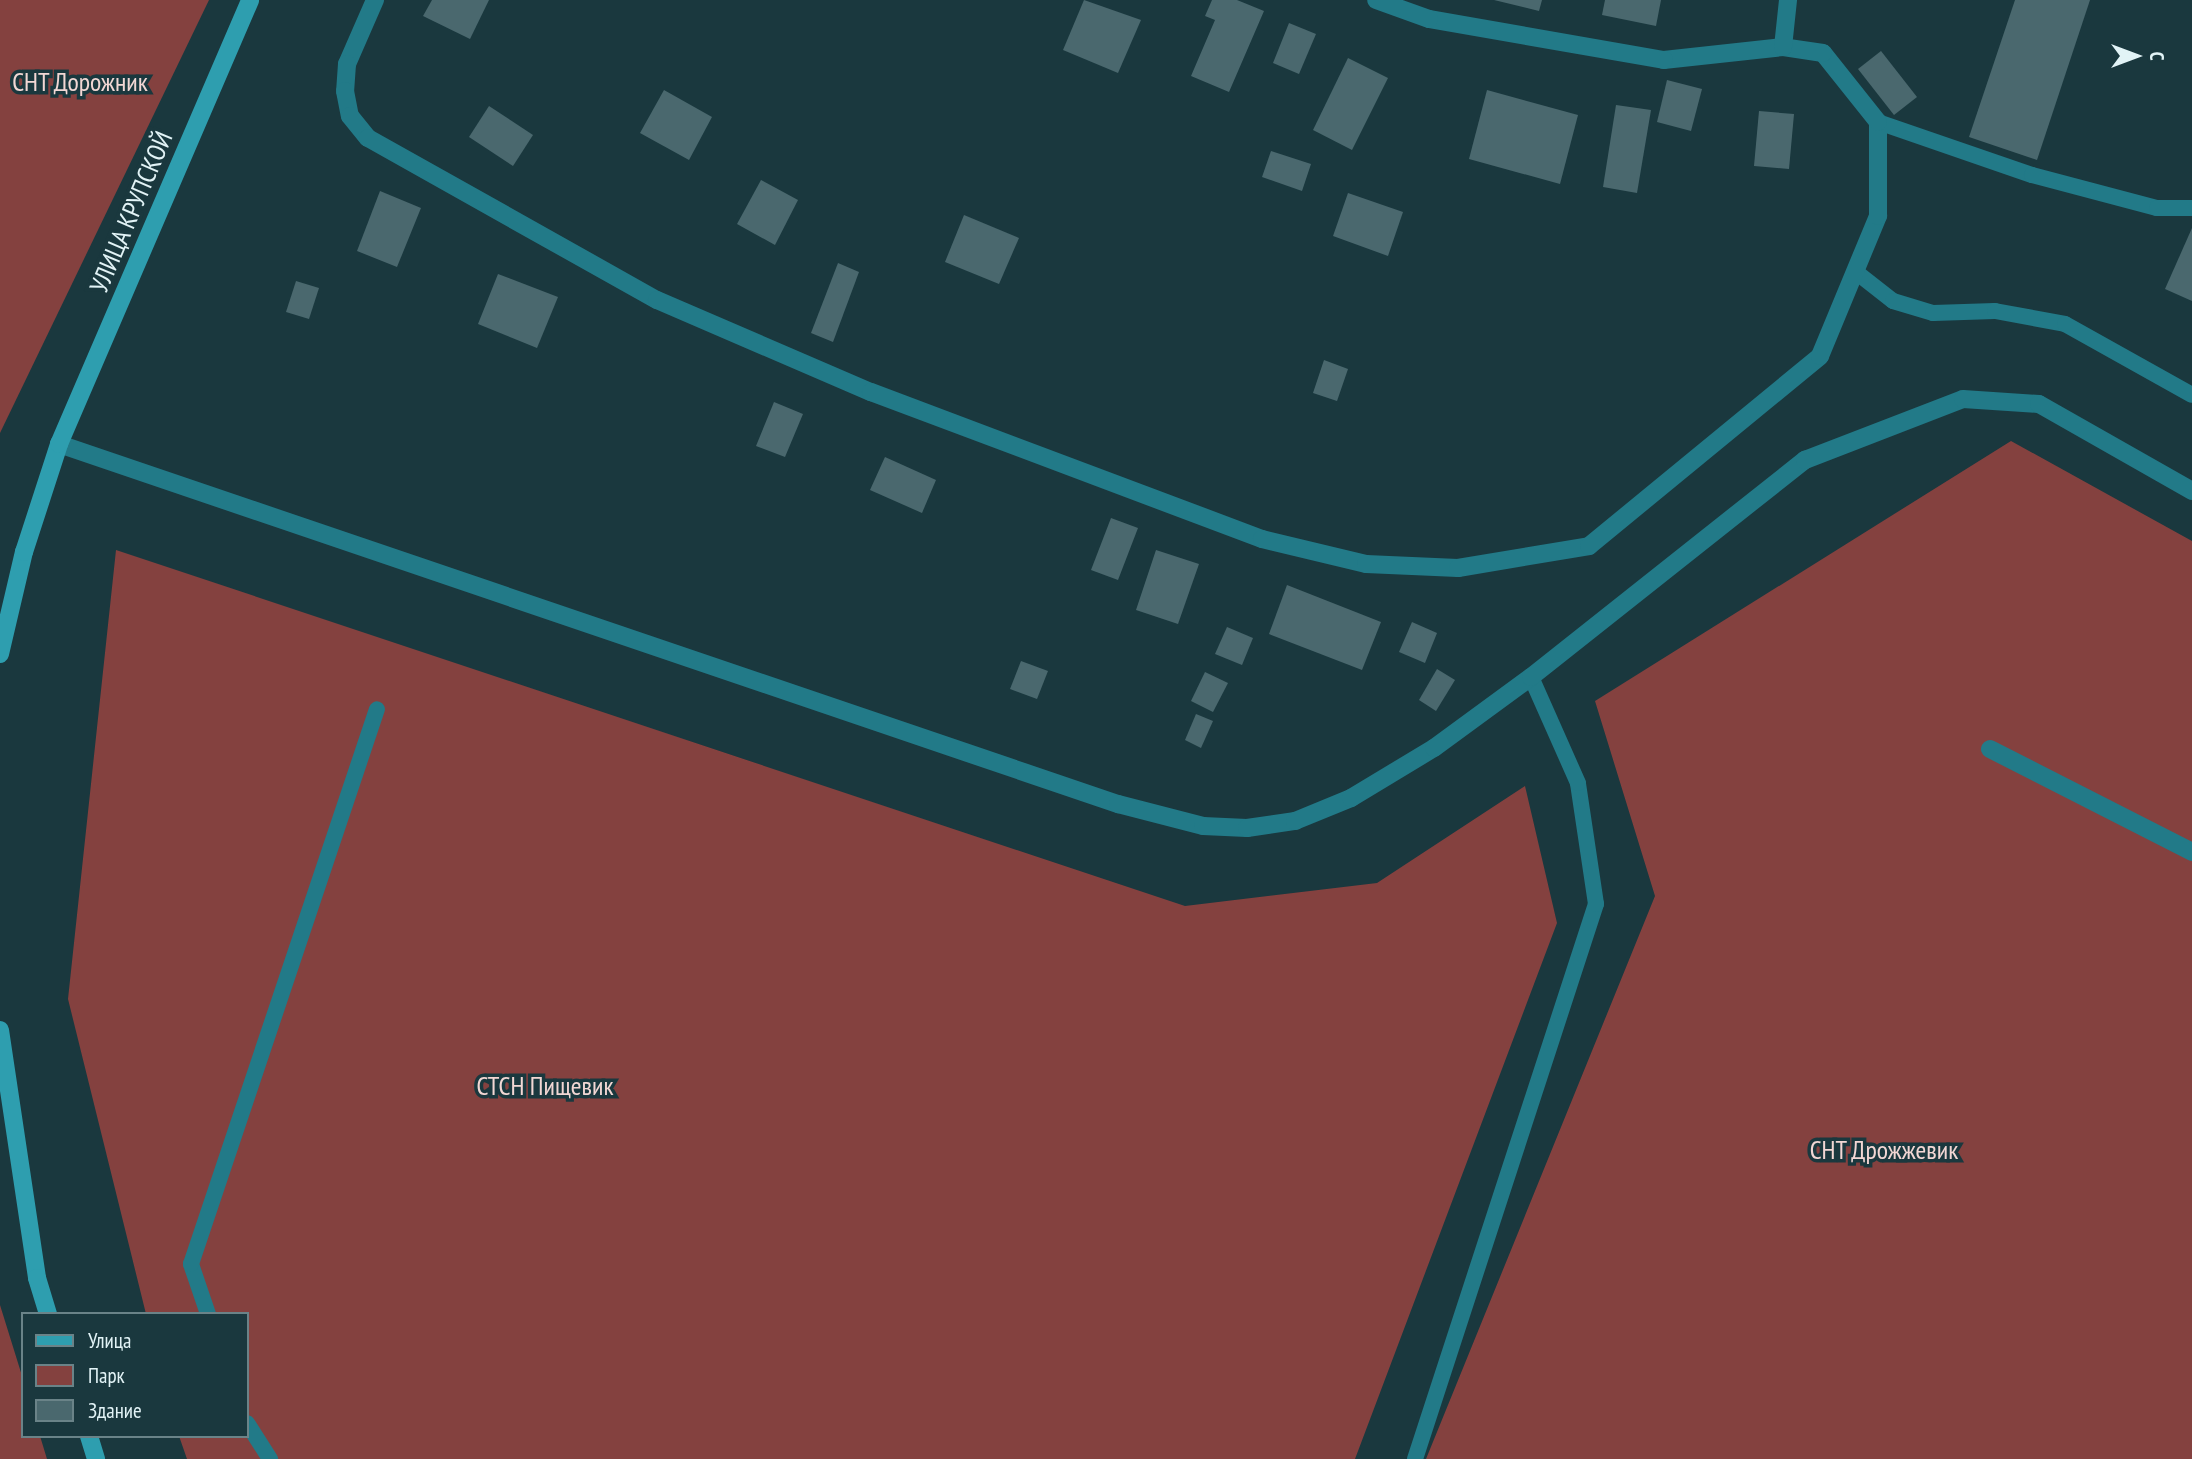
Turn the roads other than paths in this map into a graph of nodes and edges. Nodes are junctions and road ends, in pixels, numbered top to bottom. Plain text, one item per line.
1 (250, 0) edge
2 (375, 0) edge
3 (1376, 0) edge
4 (1788, 0) edge
5 (1783, 47) junction
6 (1878, 122) junction
7 (2192, 208) edge
8 (1856, 272) junction
9 (2192, 395) edge
10 (59, 444) junction
11 (2192, 491) edge
12 (0, 654) edge
13 (1531, 677) junction
14 (377, 709) dead end
15 (1990, 749) dead end
16 (2192, 852) edge
17 (0, 1030) edge
18 (47, 1312) edge
19 (207, 1312) edge
20 (248, 1425) edge
21 (90, 1438) edge
22 (96, 1459) edge
23 (270, 1459) edge
24 (1415, 1459) edge

1 - 10 street, УЛИЦА КРУПСКОЙ
2 - 8 street
3 - 5 street
4 - 5 street
5 - 6 street
6 - 7 lane
6 - 8 street
8 - 9 lane
10 - 12 street, УЛИЦА КРУПСКОЙ
10 - 13 street
11 - 13 street
13 - 24 lane
14 - 19 lane
15 - 16 street
17 - 18 street
20 - 23 lane
21 - 22 street

